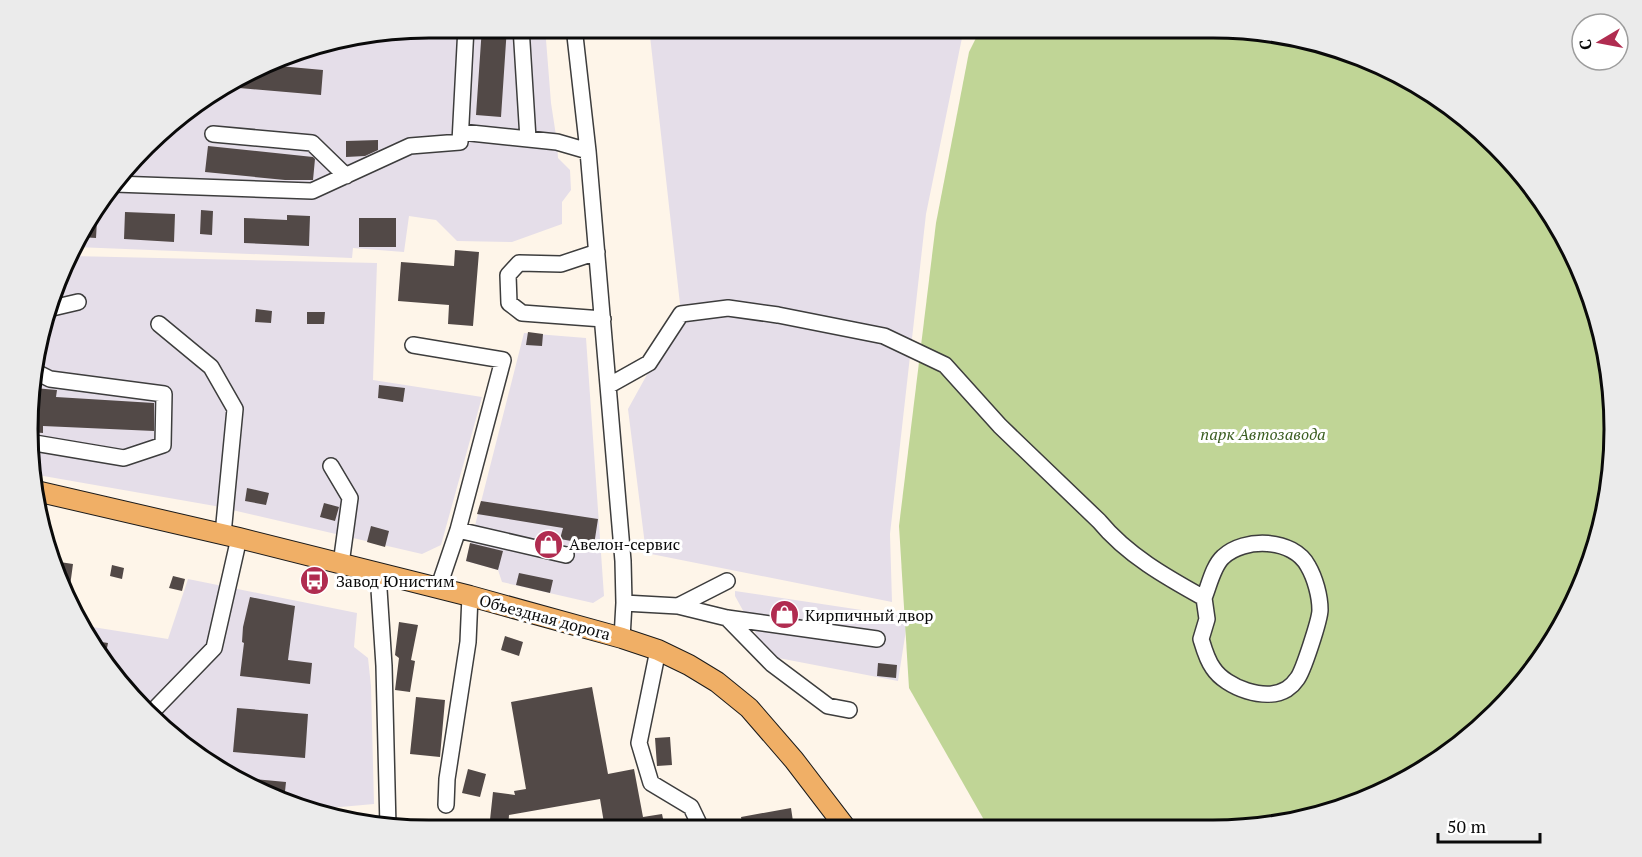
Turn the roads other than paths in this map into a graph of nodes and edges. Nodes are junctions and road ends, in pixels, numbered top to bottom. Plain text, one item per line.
1 (465, 38) edge
2 (522, 38) edge
3 (575, 38) edge
4 (461, 132) junction
5 (213, 134) dead end
6 (528, 139) junction
7 (588, 151) junction
8 (346, 176) junction
9 (123, 184) edge
10 (597, 252) junction
11 (78, 302) dead end
12 (57, 307) edge
13 (603, 319) junction
14 (159, 324) dead end
15 (413, 345) dead end
16 (41, 375) edge
17 (608, 387) junction
18 (38, 444) edge
19 (331, 466) dead end
20 (43, 493) edge
21 (458, 530) junction
22 (231, 536) junction
23 (566, 555) dead end
24 (341, 564) junction
25 (378, 574) junction
26 (727, 581) dead end
27 (438, 589) junction
28 (470, 596) junction
29 (1204, 598) junction
30 (624, 603) junction
31 (678, 606) junction
32 (727, 618) junction
33 (622, 638) junction
34 (877, 639) dead end
35 (658, 650) junction
36 (155, 708) edge
37 (849, 710) dead end
38 (446, 805) dead end
39 (388, 817) edge
40 (697, 820) edge
41 (840, 820) edge

1 - 4 street
2 - 6 street
3 - 7 street
4 - 6 street
4 - 8 street
5 - 8 street
6 - 7 street
7 - 10 street
8 - 9 street
10 - 13 street
10 - 13 street
11 - 12 street
13 - 17 street
14 - 22 street
15 - 21 street
16 - 18 street
17 - 29 street
17 - 30 street
19 - 24 street
20 - 22 main road, Объездная дорога
21 - 23 street
21 - 27 street
22 - 24 main road, Объездная дорога
22 - 36 street
24 - 25 main road, Объездная дорога
25 - 27 main road, Объездная дорога
25 - 39 street
26 - 31 street
27 - 28 main road, Объездная дорога
28 - 33 main road, Объездная дорога
28 - 38 street
29 - 29 street
30 - 31 street
30 - 33 street
31 - 32 street
32 - 34 street
32 - 37 street
33 - 35 main road, Объездная дорога
35 - 40 street
35 - 41 main road, Объездная дорога

